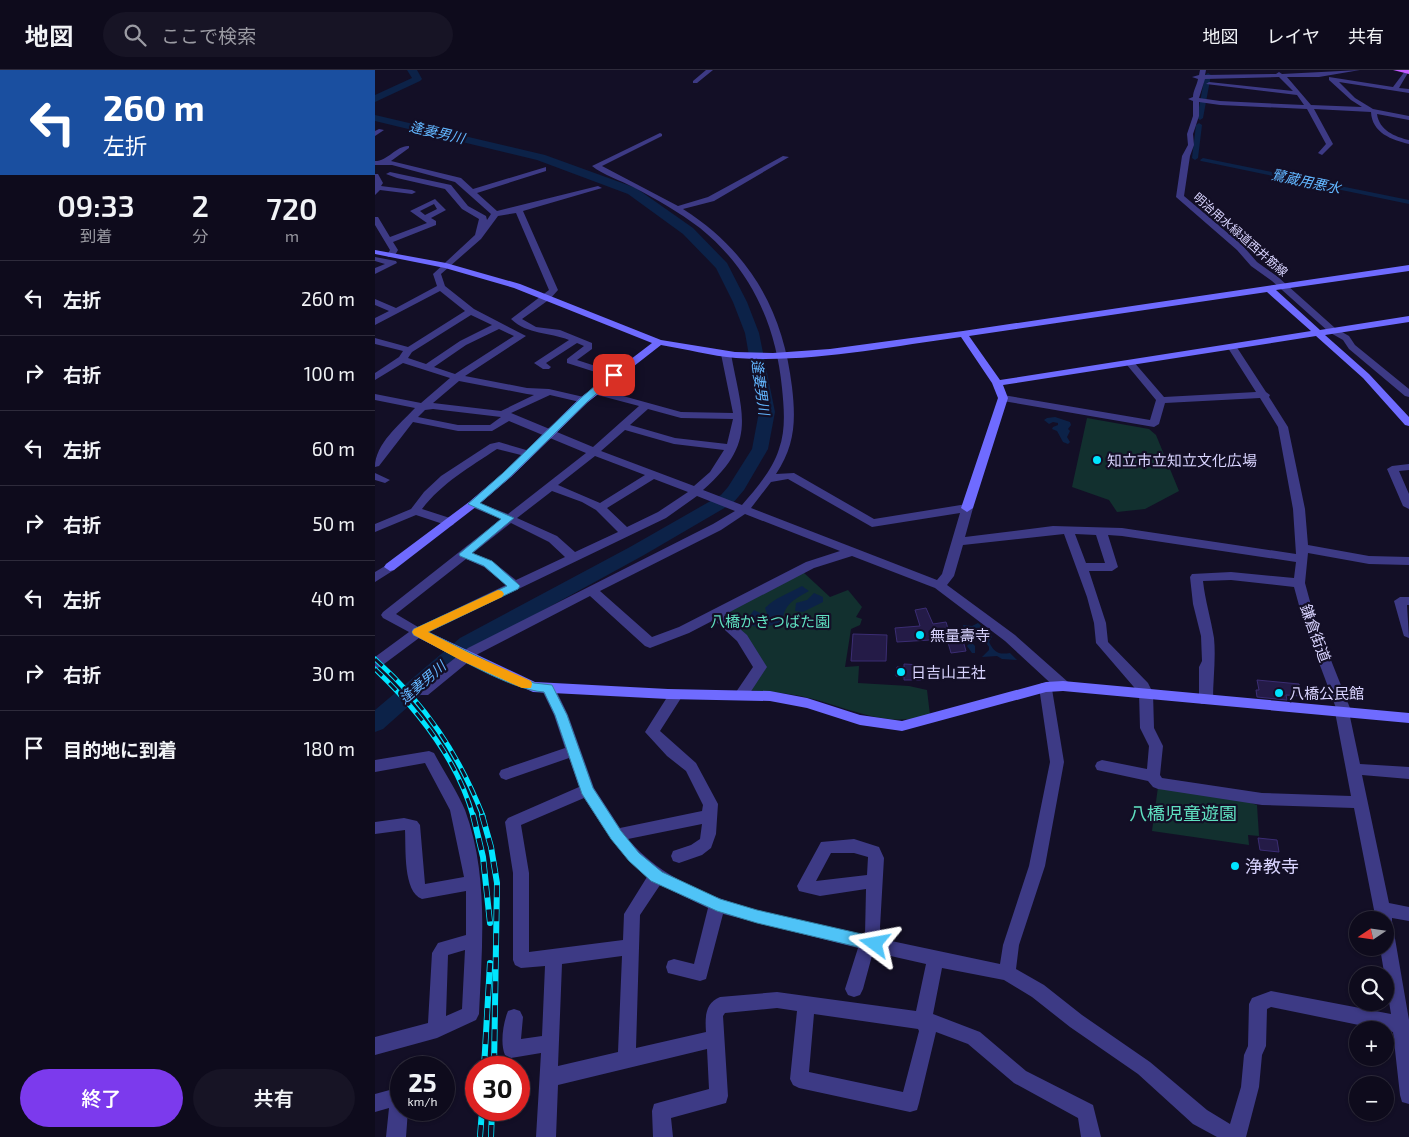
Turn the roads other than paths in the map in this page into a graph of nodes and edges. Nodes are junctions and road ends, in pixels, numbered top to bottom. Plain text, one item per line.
1 (710, 70) edge
2 (1274, 70) edge
3 (1357, 70) edge
4 (1396, 70) edge
5 (1408, 72) edge
6 (1324, 75) edge
7 (1282, 76) junction
8 (1201, 77) edge
9 (695, 82) dead end
10 (1395, 89) junction
11 (1409, 91) edge
12 (1298, 93) junction
13 (1199, 100) junction
14 (1309, 107) junction
15 (1374, 111) junction
16 (1409, 118) edge
17 (660, 135) dead end
18 (1409, 142) edge
19 (407, 147) dead end
20 (1322, 154) dead end
21 (785, 157) dead end
22 (379, 163) edge
23 (543, 170) dead end
24 (389, 174) dead end
25 (375, 176) edge
26 (598, 188) dead end
27 (377, 191) edge
28 (412, 192) dead end
29 (471, 192) junction
30 (679, 208) junction
31 (517, 210) junction
32 (495, 214) junction
33 (375, 218) edge
34 (425, 218) dead end
35 (481, 233) junction
36 (388, 241) junction
37 (375, 252) edge
38 (391, 255) junction
39 (375, 259) edge
40 (446, 266) junction
41 (1409, 268) edge
42 (375, 272) edge
43 (441, 287) junction
44 (1284, 288) junction
45 (1270, 290) junction
46 (547, 297) junction
47 (375, 302) edge
48 (396, 311) junction
49 (471, 311) junction
50 (1409, 319) edge
51 (375, 322) edge
52 (499, 325) junction
53 (534, 330) junction
54 (1333, 330) junction
55 (1317, 333) junction
56 (963, 334) junction
57 (521, 336) junction
58 (577, 339) junction
59 (375, 341) edge
60 (659, 342) junction
61 (1233, 348) junction
62 (409, 350) junction
63 (731, 355) junction
64 (778, 356) junction
65 (402, 359) junction
66 (1130, 363) junction
67 (546, 367) dead end
68 (426, 368) junction
69 (614, 375) junction
70 (375, 377) edge
71 (458, 378) junction
72 (997, 383) junction
73 (594, 391) junction
74 (544, 392) junction
75 (1409, 394) edge
76 (1265, 395) junction
77 (1003, 398) junction
78 (376, 399) edge
79 (584, 400) junction
80 (1161, 400) junction
81 (423, 406) junction
82 (645, 406) junction
83 (506, 415) junction
84 (738, 416) junction
85 (412, 419) junction
86 (1409, 422) edge
87 (624, 426) junction
88 (549, 434) junction
89 (731, 448) junction
90 (595, 451) junction
91 (529, 454) junction
92 (375, 464) edge
93 (1409, 468) edge
94 (654, 474) junction
95 (767, 478) junction
96 (550, 486) junction
97 (702, 493) junction
98 (473, 504) junction
99 (1409, 506) edge
100 (600, 508) junction
101 (967, 508) junction
102 (742, 509) junction
103 (415, 511) junction
104 (509, 518) junction
105 (449, 522) junction
106 (375, 528) edge
107 (1068, 530) junction
108 (1101, 532) junction
109 (626, 533) junction
110 (957, 542) junction
111 (853, 552) junction
112 (1301, 553) junction
113 (464, 554) junction
114 (574, 558) junction
115 (1409, 562) edge
116 (390, 567) junction
117 (1083, 567) junction
118 (375, 572) edge
119 (375, 578) edge
120 (1299, 582) junction
121 (939, 585) junction
122 (515, 586) junction
123 (592, 591) junction
124 (1409, 600) edge
125 (715, 614) junction
126 (418, 632) junction
127 (1409, 633) edge
128 (465, 656) junction
129 (375, 664) edge
130 (1063, 686) junction
131 (1047, 687) junction
132 (548, 688) junction
133 (423, 691) dead end
134 (1146, 693) junction
135 (676, 695) junction
136 (741, 695) junction
137 (1206, 700) junction
138 (1342, 712) junction
139 (1409, 718) edge
140 (575, 751) junction
141 (375, 766) edge
142 (1102, 766) dead end
143 (1353, 769) junction
144 (1409, 773) edge
145 (506, 774) dead end
146 (1153, 776) junction
147 (587, 790) junction
148 (1361, 802) junction
149 (709, 816) junction
150 (375, 828) edge
151 (616, 835) junction
152 (679, 856) dead end
153 (657, 876) junction
154 (873, 881) dead end
155 (473, 882) junction
156 (717, 905) junction
157 (1383, 911) edge
158 (1409, 914) edge
159 (1394, 916) edge
160 (474, 940) junction
161 (872, 943) junction
162 (631, 947) junction
163 (1390, 956) edge
164 (554, 957) junction
165 (935, 958) junction
166 (674, 967) dead end
167 (1007, 973) junction
168 (855, 989) dead end
169 (806, 1005) junction
170 (514, 1017) dead end
171 (923, 1021) junction
172 (437, 1029) junction
173 (1404, 1035) edge
174 (715, 1038) junction
175 (550, 1043) junction
176 (375, 1046) edge
177 (627, 1058) junction
178 (548, 1078) junction
179 (1409, 1095) edge
180 (375, 1103) edge
181 (396, 1137) edge
182 (547, 1137) edge
183 (663, 1137) edge
184 (1091, 1137) edge
185 (1231, 1137) edge

1 - 9 street
2 - 7 street
3 - 6 street
4 - 5 main road
5 - 10 street
6 - 7 street
6 - 10 street
6 - 15 street
7 - 8 street
7 - 12 street
8 - 12 street
8 - 13 street, 明治用水緑道西井筋線
10 - 11 street
12 - 14 street
13 - 14 street
13 - 44 street, 明治用水緑道西井筋線
14 - 15 street
14 - 20 street
15 - 16 street
15 - 18 street
17 - 30 street
19 - 22 street
21 - 30 street
22 - 29 street
23 - 29 street
24 - 35 street
25 - 27 street
26 - 31 street
27 - 28 street
29 - 32 street
30 - 64 street
31 - 32 street
31 - 46 street
32 - 35 street
33 - 36 street
34 - 36 street
35 - 40 street
36 - 38 street
37 - 38 street
38 - 40 street
39 - 42 street
40 - 43 street
40 - 46 street
41 - 44 street
43 - 48 street
43 - 49 street
44 - 45 street
44 - 54 street, 明治用水緑道西井筋線
45 - 55 street
45 - 56 street
46 - 53 street
46 - 60 street
47 - 48 street
48 - 51 street
49 - 52 street
49 - 62 street
50 - 54 street
52 - 57 street
52 - 68 street
53 - 57 street
53 - 58 street
54 - 55 street
54 - 75 street, 明治用水緑道西井筋線
55 - 61 street
55 - 86 street
56 - 64 street
56 - 72 street
57 - 71 street
58 - 67 street
58 - 69 street
59 - 62 street
60 - 63 street
60 - 69 street
61 - 66 street
61 - 76 street, 鎌倉街道
62 - 65 street
63 - 64 street
63 - 84 street
64 - 95 street
65 - 68 street
65 - 70 street
66 - 72 street
66 - 80 street
68 - 71 street
69 - 73 street
71 - 74 street
71 - 81 street
72 - 77 street
73 - 79 street
73 - 82 street
74 - 79 street
74 - 83 street
76 - 80 street
76 - 112 street, 鎌倉街道
77 - 80 street
77 - 101 street
78 - 81 street
79 - 88 street
81 - 83 street
81 - 85 street
82 - 84 street
82 - 87 street
83 - 85 street
83 - 88 street
84 - 89 street
85 - 92 street
87 - 89 street
87 - 90 street
88 - 90 street
88 - 91 street
89 - 97 street
90 - 94 street
90 - 96 street
91 - 98 street
91 - 103 street
93 - 99 street
94 - 97 street
94 - 100 street
95 - 101 street
95 - 102 street
96 - 100 street
96 - 104 street
97 - 102 street
97 - 109 street
98 - 104 street
98 - 105 street
100 - 109 street
101 - 110 street
102 - 111 street
102 - 123 street
103 - 105 street
103 - 106 street
104 - 113 street
104 - 114 street
105 - 116 street
107 - 108 street
107 - 110 street
107 - 117 street
108 - 112 street
108 - 117 street
109 - 114 street
110 - 121 street
111 - 121 street
111 - 125 street
112 - 115 street
112 - 120 street, 鎌倉街道
113 - 122 street
113 - 126 street
114 - 122 street
116 - 118 street
116 - 119 street
117 - 134 street
120 - 137 street
120 - 138 street, 鎌倉街道
121 - 130 street
122 - 126 street
123 - 125 street
123 - 128 street
124 - 127 street
125 - 136 street
126 - 128 street
126 - 129 street
128 - 132 street
128 - 133 street
130 - 131 street
130 - 134 street
131 - 136 street
131 - 167 street
132 - 135 street
132 - 140 street
134 - 137 street
134 - 146 street
135 - 136 street
135 - 149 street
137 - 138 street
138 - 139 street
138 - 143 street, 鎌倉街道
140 - 145 street
140 - 147 street
141 - 155 street
142 - 146 street
143 - 144 street
143 - 148 street, 鎌倉街道
146 - 148 street
147 - 151 street
147 - 164 street
148 - 157 street, 鎌倉街道
149 - 151 street
149 - 152 street
150 - 155 street
151 - 153 street
153 - 156 street
153 - 162 street
154 - 161 street
155 - 160 street
156 - 161 street
156 - 166 street
158 - 159 street
160 - 172 street
160 - 172 street
161 - 165 street
161 - 168 street
162 - 164 street
162 - 177 street
163 - 173 street, 鎌倉街道
164 - 175 street
165 - 167 street
165 - 171 street
167 - 185 street
169 - 171 street
169 - 171 street
169 - 174 street
170 - 175 street
171 - 184 street
172 - 176 street
173 - 179 street, 鎌倉街道
173 - 185 street
174 - 177 street
174 - 183 street
175 - 178 street
177 - 178 street
178 - 182 street
180 - 181 street

